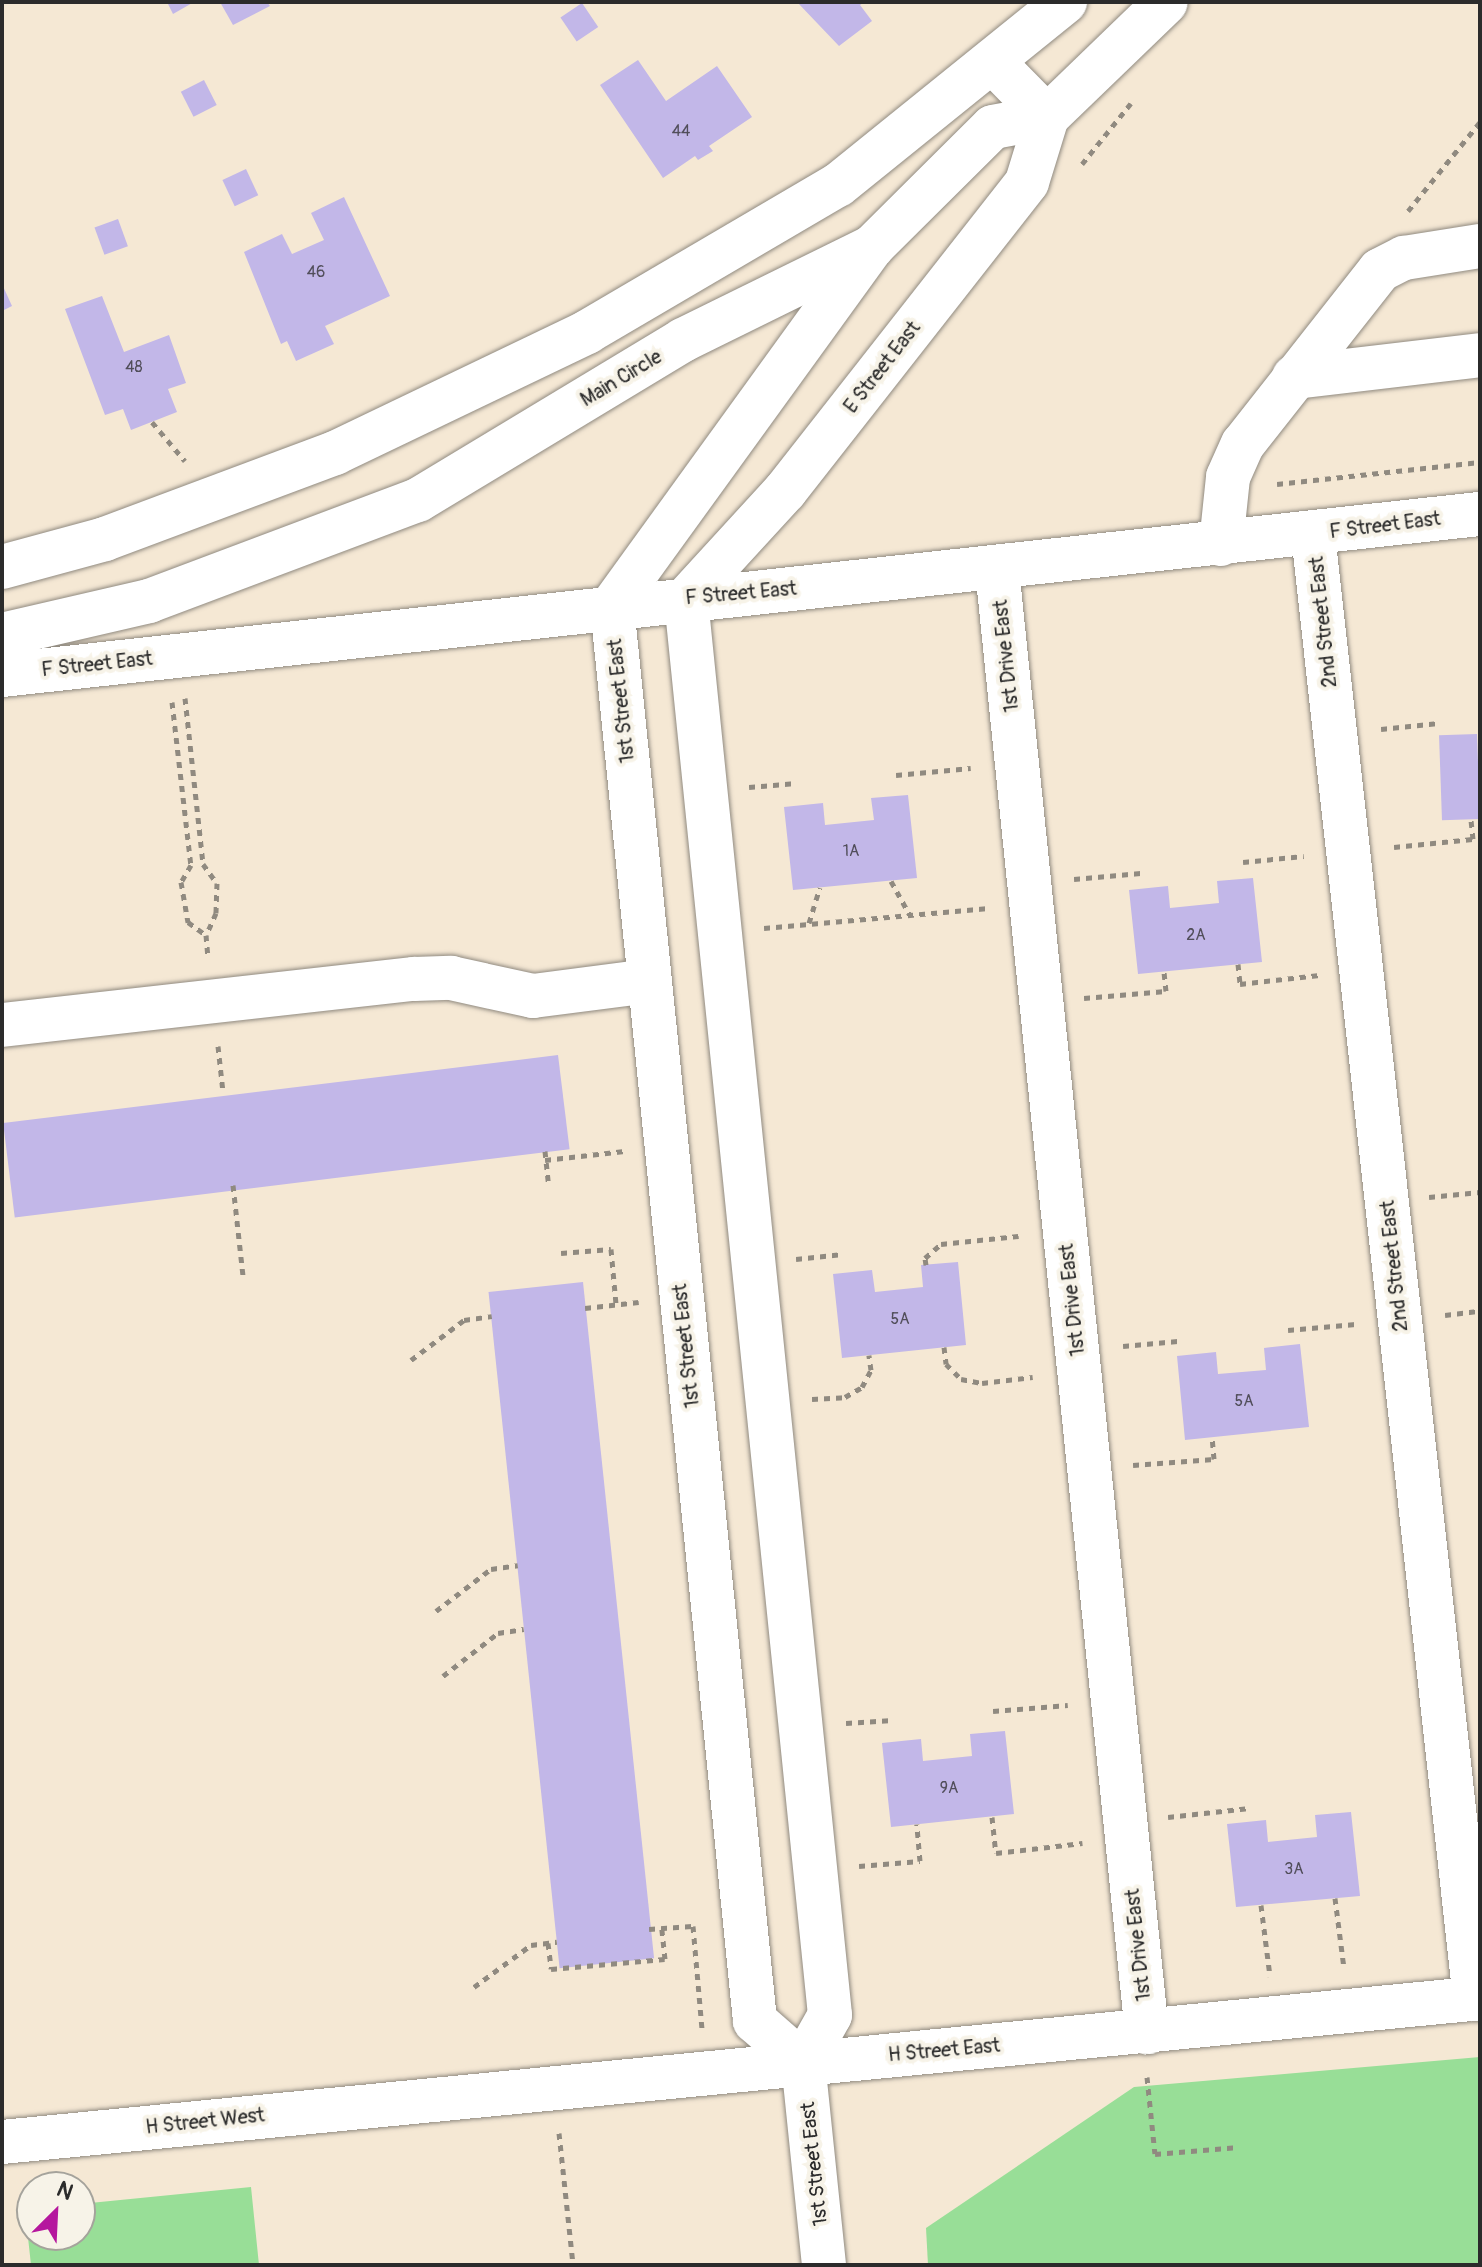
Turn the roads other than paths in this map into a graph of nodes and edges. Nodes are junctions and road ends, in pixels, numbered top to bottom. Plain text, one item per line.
1 (1065, 2) edge
2 (1166, 2) edge
3 (993, 62) junction
4 (1047, 117) junction
5 (1480, 246) edge
6 (872, 247) junction
7 (1480, 355) edge
8 (1294, 377) junction
9 (1480, 514) edge
10 (1313, 534) junction
11 (1221, 544) junction
12 (2, 567) edge
13 (997, 569) junction
14 (686, 599) junction
15 (612, 606) junction
16 (2, 635) edge
17 (2, 675) edge
18 (648, 981) junction
19 (2, 1025) edge
20 (1478, 1998) edge
21 (1144, 2032) junction
22 (803, 2063) junction
23 (407, 2099) joint
24 (2, 2142) edge
25 (824, 2265) edge

1 - 3 street
2 - 4 street
3 - 4 street
3 - 12 street
4 - 6 street, Main Circle
4 - 14 street, E Street East
5 - 8 street
6 - 15 street
6 - 16 street, Main Circle
7 - 8 street
8 - 11 street
9 - 10 street, F Street East
10 - 11 street, F Street East
10 - 20 street, 2nd Street East
11 - 13 street, F Street East
13 - 14 street, F Street East
13 - 21 street, 1st Drive East
14 - 15 street, F Street East
14 - 22 street
15 - 17 street, F Street East
15 - 18 street, 1st Street East
18 - 19 street
18 - 22 street, 1st Street East
20 - 21 street, H Street East
21 - 22 street, H Street East
22 - 23 street, H Street East
22 - 25 street, 1st Street East
23 - 24 street, H Street West

